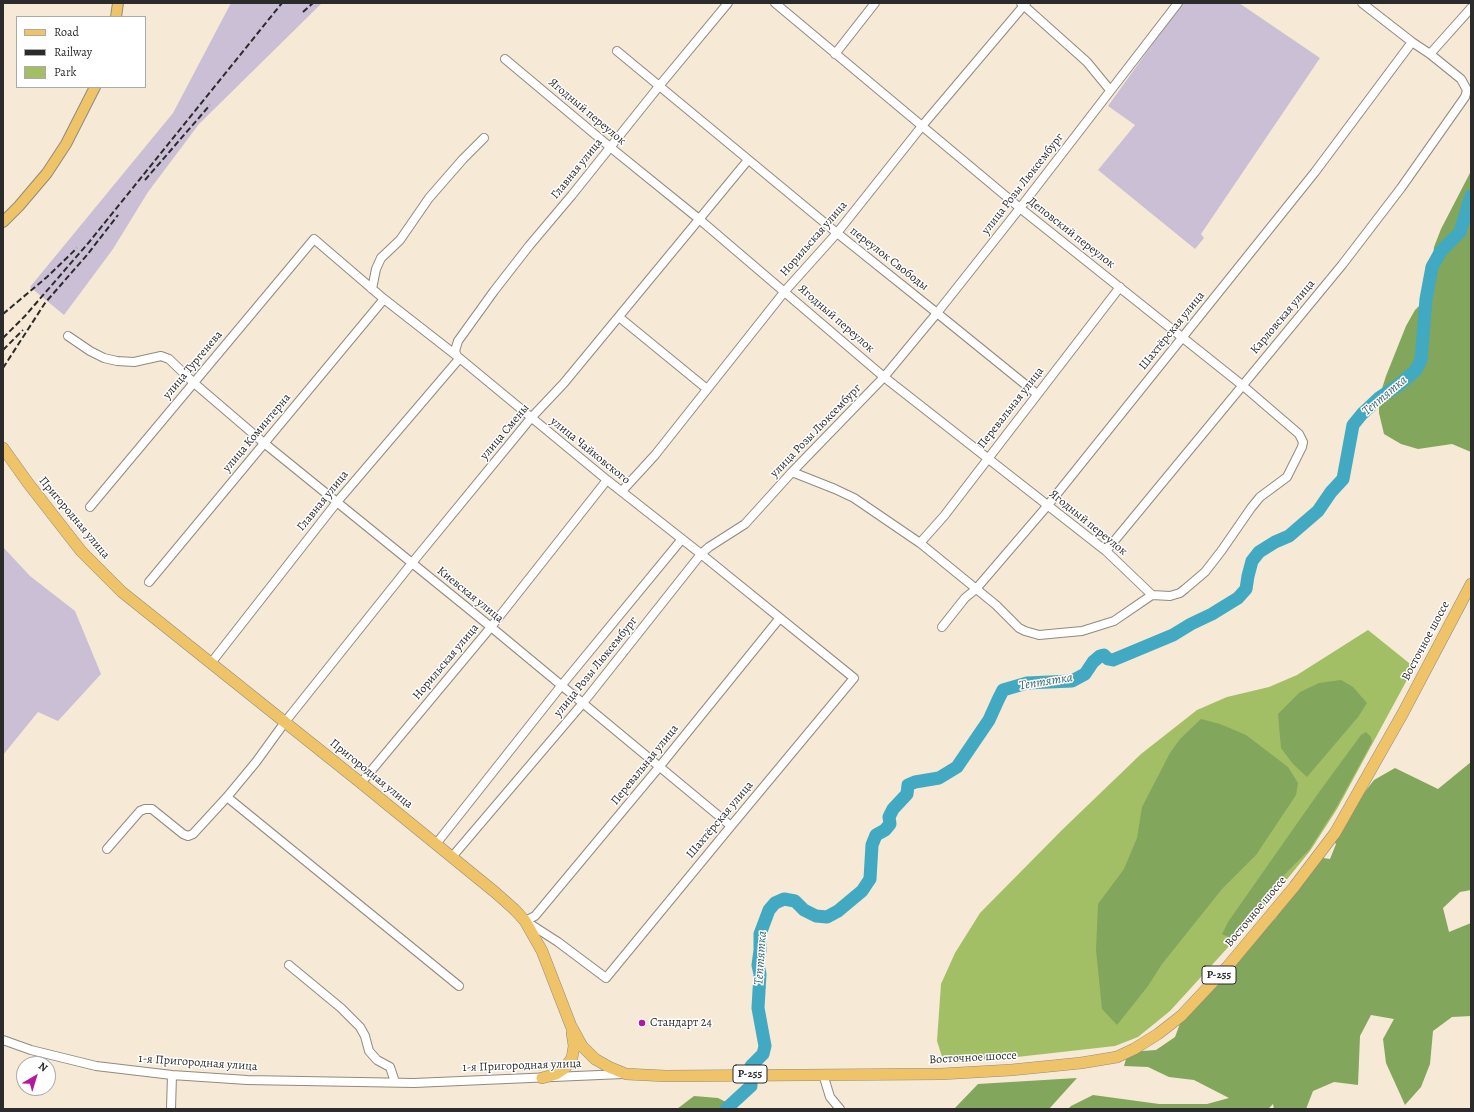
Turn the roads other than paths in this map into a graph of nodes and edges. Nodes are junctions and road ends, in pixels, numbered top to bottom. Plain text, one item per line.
1 (118, 3) edge
2 (728, 3) edge
3 (775, 3) edge
4 (875, 3) edge
5 (1178, 3) edge
6 (1362, 3) edge
7 (1023, 4) edge
8 (1471, 8) edge
9 (116, 16) edge
10 (1412, 42) junction
11 (617, 51) dead end
12 (835, 54) junction
13 (1430, 54) junction
14 (506, 59) dead end
15 (660, 85) junction
16 (94, 88) edge
17 (1110, 90) junction
18 (922, 126) junction
19 (484, 138) dead end
20 (610, 147) junction
21 (748, 160) junction
22 (1020, 208) junction
23 (699, 219) junction
24 (3, 222) edge
25 (837, 233) junction
26 (314, 239) joint
27 (1120, 287) junction
28 (372, 289) junction
29 (785, 291) junction
30 (384, 299) junction
31 (937, 312) junction
32 (619, 317) junction
33 (68, 336) dead end
34 (1182, 338) junction
35 (458, 357) junction
36 (884, 377) junction
37 (194, 383) junction
38 (1242, 385) junction
39 (707, 389) junction
40 (1037, 394) junction
41 (531, 418) junction
42 (264, 443) junction
43 (3, 448) edge
44 (988, 457) junction
45 (792, 472) junction
46 (607, 480) junction
47 (622, 491) junction
48 (337, 502) junction
49 (1048, 506) junction
50 (90, 507) dead end
51 (682, 539) junction
52 (920, 543) junction
53 (1106, 551) junction
54 (701, 554) junction
55 (412, 564) junction
56 (149, 582) dead end
57 (1471, 584) edge
58 (976, 589) junction
59 (1152, 595) junction
60 (779, 619) junction
61 (491, 627) junction
62 (942, 627) dead end
63 (211, 663) junction
64 (854, 678) joint
65 (562, 686) junction
66 (583, 704) junction
67 (285, 722) junction
68 (660, 766) junction
69 (361, 783) junction
70 (227, 797) junction
71 (731, 826) junction
72 (436, 844) junction
73 (107, 849) dead end
74 (452, 857) junction
75 (524, 921) junction
76 (289, 965) dead end
77 (459, 986) dead end
78 (571, 1026) junction
79 (3, 1040) edge
80 (626, 1074) junction
81 (822, 1074) junction
82 (172, 1075) junction
83 (718, 1075) joint
84 (542, 1078) junction
85 (395, 1082) junction
86 (171, 1109) edge
87 (840, 1109) edge

1 - 9 main road
2 - 15 street, Главная улица
3 - 12 street, Деповский переулок
4 - 12 street
5 - 17 street, улица Розы Люксембург
6 - 10 street
7 - 17 street
7 - 18 street, Норильская улица
8 - 13 street
10 - 13 street
10 - 34 street, Шахтёрская улица
11 - 15 street, переулок Свободы
12 - 18 street, Деповский переулок
13 - 38 street, Карловская улица
14 - 20 street, Ягодный переулок
15 - 20 street, Главная улица
15 - 21 street, переулок Свободы
16 - 24 main road
17 - 22 street, улица Розы Люксембург
18 - 22 street, Деповский переулок
18 - 25 street, Норильская улица
19 - 28 street
20 - 23 street, Ягодный переулок
20 - 35 street, Главная улица
21 - 23 street, улица Смены
21 - 25 street, переулок Свободы
22 - 27 street, Деповский переулок
22 - 31 street, улица Розы Люксембург
23 - 29 street, Ягодный переулок
23 - 32 street, улица Смены
25 - 29 street, Норильская улица
25 - 31 street, переулок Свободы
26 - 28 street, улица Чайковского
26 - 37 street, улица Тургенева
27 - 34 street, Деповский переулок
27 - 40 street, Перевальная улица
28 - 30 street, улица Чайковского
29 - 36 street, Ягодный переулок
29 - 39 street, Норильская улица
30 - 35 street, улица Чайковского
30 - 42 street, улица Коминтерна
31 - 36 street, улица Розы Люксембург
31 - 40 street, переулок Свободы
32 - 39 street
32 - 41 street, улица Смены
33 - 37 street, Киевская улица
34 - 38 street, Деповский переулок
34 - 49 street, Шахтёрская улица
35 - 41 street, улица Чайковского
35 - 48 street, Главная улица
36 - 44 street, Ягодный переулок
36 - 45 street, улица Розы Люксембург
37 - 42 street, Киевская улица
37 - 50 street, улица Тургенева
38 - 53 street, Карловская улица
38 - 59 street, Деповский переулок
39 - 47 street, Норильская улица
40 - 44 street, Перевальная улица
41 - 46 street, улица Чайковского
41 - 55 street, улица Смены
42 - 48 street, Киевская улица
42 - 56 street, улица Коминтерна
43 - 63 highway, Пригородная улица
44 - 49 street, Ягодный переулок
44 - 52 street, Перевальная улица
45 - 52 street
45 - 54 street, улица Розы Люксембург
46 - 47 street, улица Чайковского
46 - 61 street, Норильская улица
47 - 51 street, улица Чайковского
48 - 55 street, Киевская улица
48 - 63 street, Главная улица
49 - 53 street, Ягодный переулок
49 - 58 street, Шахтёрская улица
51 - 54 street, улица Чайковского
51 - 65 street
52 - 58 street
53 - 59 street, Ягодный переулок
54 - 60 street, улица Чайковского
54 - 66 street, улица Розы Люксембург
55 - 61 street, Киевская улица
55 - 67 street, улица Смены
57 - 81 highway, Восточное шоссе / Р-255
58 - 59 street
58 - 62 street, Шахтёрская улица
60 - 64 street, улица Чайковского
60 - 68 street, Перевальная улица
61 - 65 street, Киевская улица
61 - 69 street, Норильская улица
63 - 67 highway, Пригородная улица
64 - 71 street, Шахтёрская улица
65 - 66 street, Киевская улица
65 - 72 street
66 - 68 street, Киевская улица
66 - 74 street, улица Розы Люксембург
67 - 69 highway, Пригородная улица
67 - 70 street
68 - 71 street, Киевская улица
68 - 75 street, Перевальная улица
69 - 72 highway, Пригородная улица
70 - 73 street
70 - 77 street
71 - 75 street, Шахтёрская улица
72 - 74 highway, Пригородная улица
74 - 75 highway, Пригородная улица
75 - 78 highway, Пригородная улица
76 - 85 street
78 - 80 highway, Пригородная улица
78 - 84 highway
79 - 82 street, 1-я Пригородная улица
80 - 83 highway, Пригородная улица
80 - 84 street, 1-я Пригородная улица
81 - 83 highway, Восточное шоссе / Р-255
81 - 87 street
82 - 85 street, 1-я Пригородная улица
82 - 86 street
84 - 85 street, 1-я Пригородная улица

